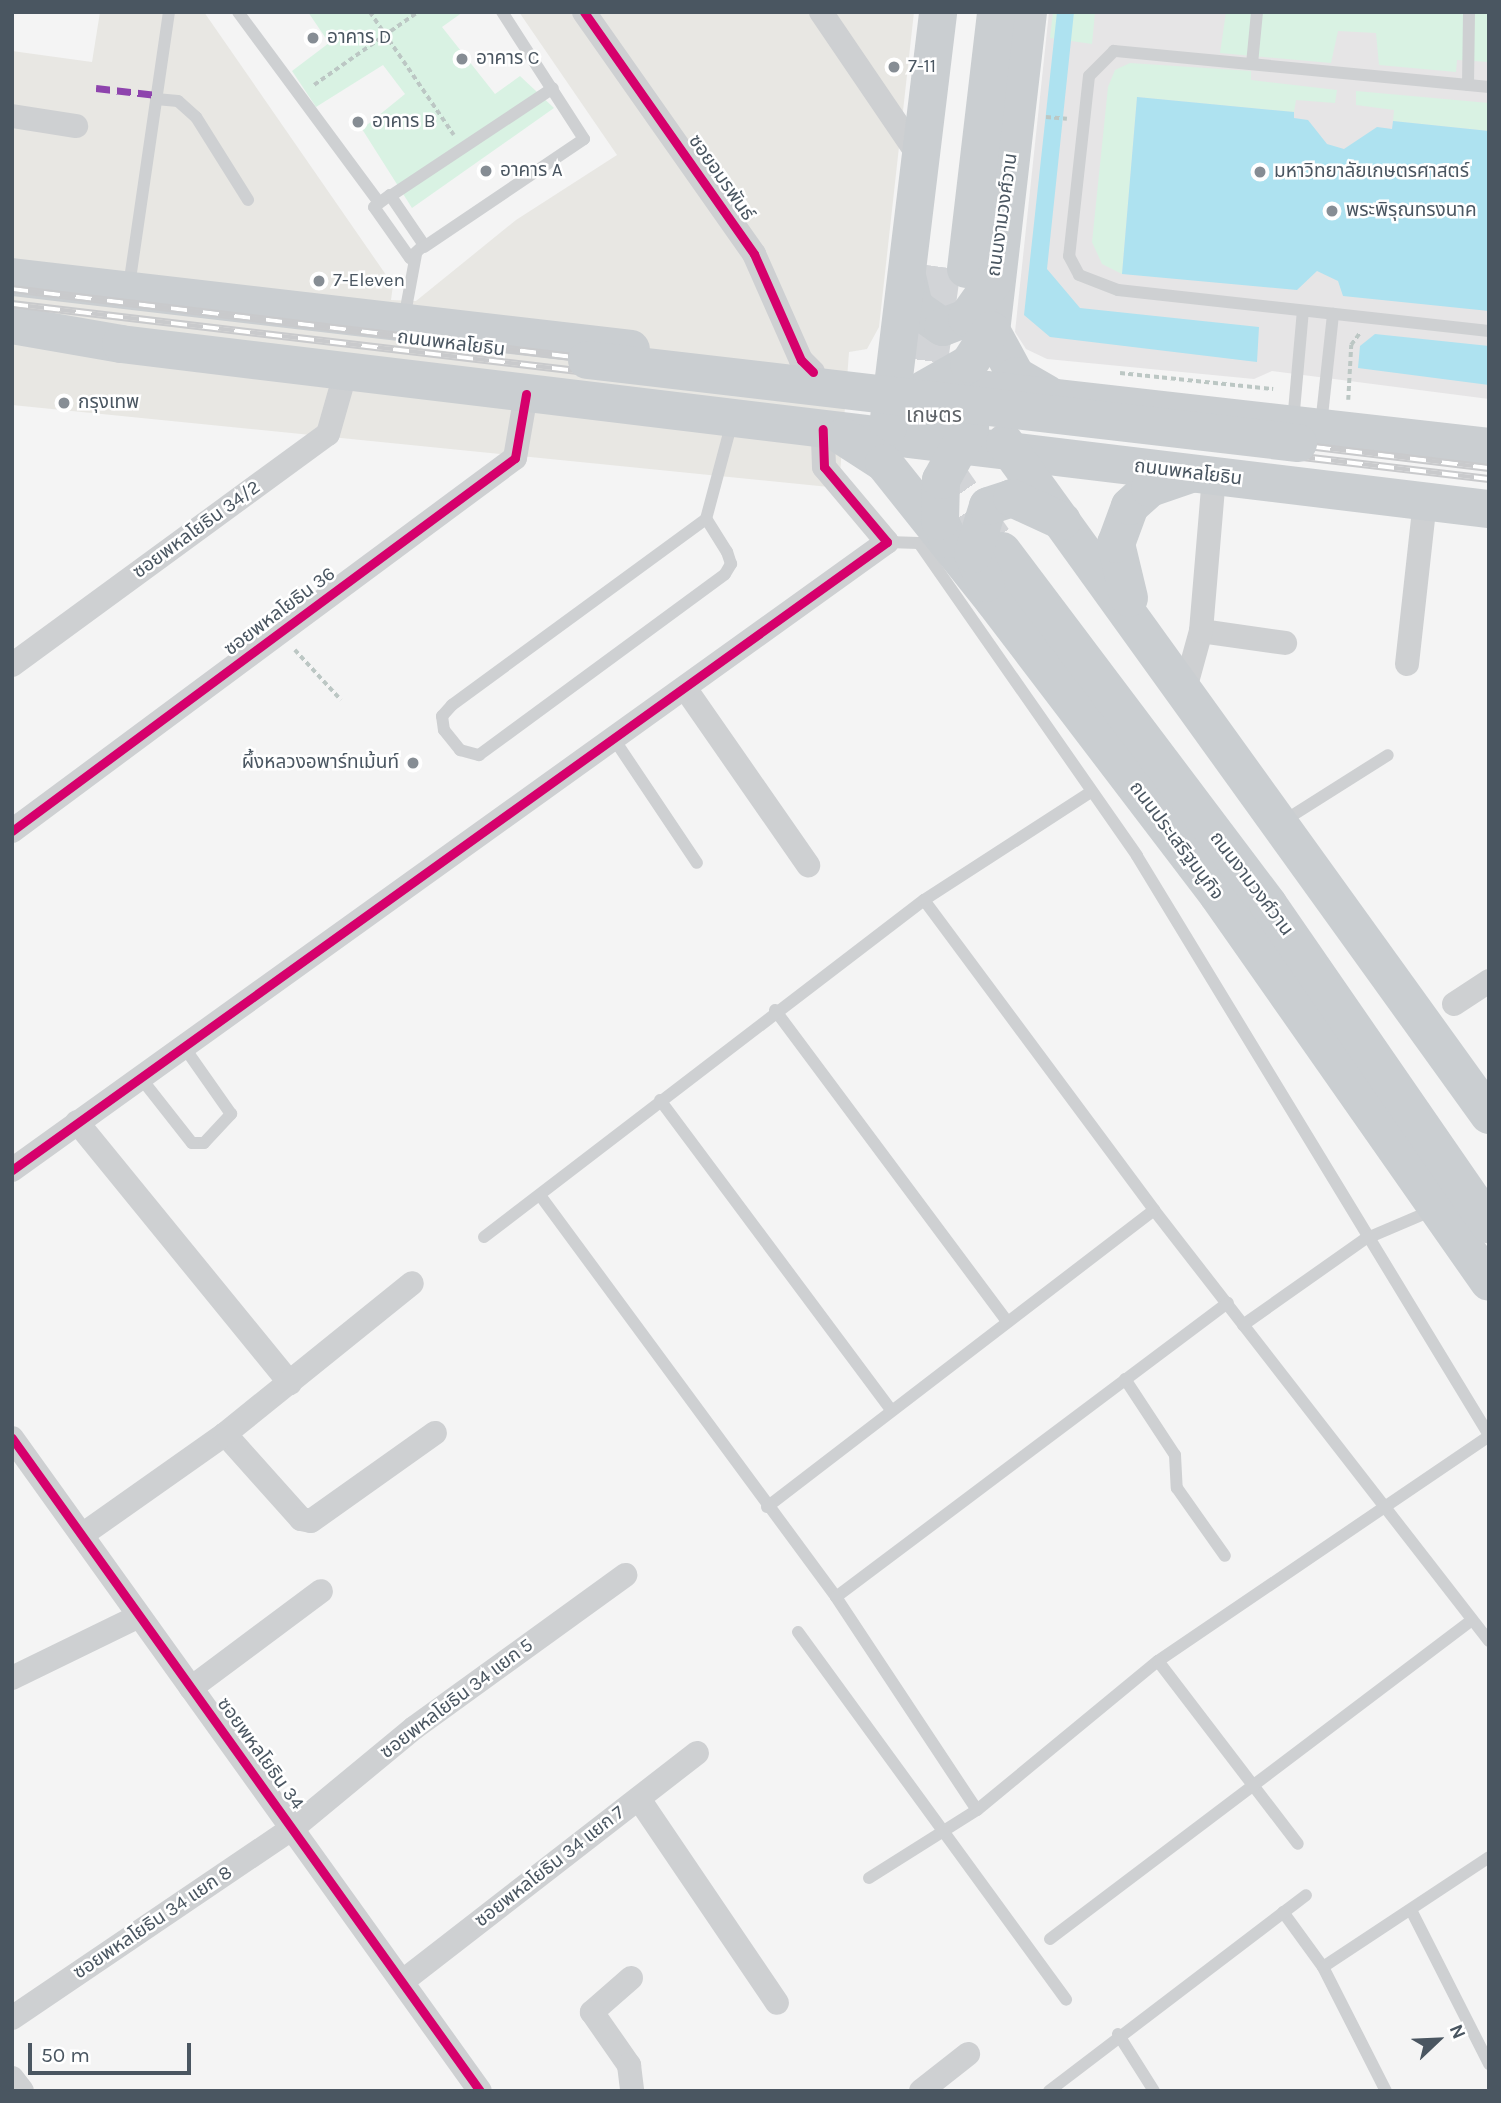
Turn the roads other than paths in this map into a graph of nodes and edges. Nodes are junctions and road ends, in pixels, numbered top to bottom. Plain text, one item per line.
1 (169, 12) edge
2 (238, 12) edge
3 (502, 12) edge
4 (584, 12) edge
5 (821, 12) edge
6 (938, 12) edge
7 (971, 12) edge
8 (996, 12) edge
9 (1028, 12) edge
10 (1256, 12) edge
11 (1469, 12) edge
12 (1252, 64) junction
13 (1468, 85) junction
14 (553, 88) junction
15 (1489, 88) edge
16 (156, 99) junction
17 (12, 116) edge
18 (76, 126) dead end
19 (921, 159) junction
20 (392, 195) junction
21 (248, 200) dead end
22 (378, 201) junction
23 (420, 251) junction
24 (952, 272) junction
25 (12, 279) edge
26 (129, 286) junction
27 (1303, 311) junction
28 (1333, 314) junction
29 (403, 321) junction
30 (12, 323) edge
31 (991, 330) junction
32 (1489, 331) edge
33 (740, 362) junction
34 (346, 371) junction
35 (585, 372) junction
36 (813, 372) junction
37 (1035, 393) junction
38 (526, 394) junction
39 (903, 402) junction
40 (1198, 412) junction
41 (733, 420) junction
42 (827, 429) junction
43 (1310, 432) junction
44 (965, 436) junction
45 (1489, 447) edge
46 (1015, 453) junction
47 (1489, 466) edge
48 (1204, 474) junction
49 (1489, 493) edge
50 (1425, 501) junction
51 (1489, 509) edge
52 (924, 514) junction
53 (706, 519) junction
54 (1065, 523) junction
55 (887, 542) junction
56 (951, 548) junction
57 (994, 601) junction
58 (1137, 623) junction
59 (1201, 631) junction
60 (1284, 643) dead end
61 (1407, 664) dead end
62 (12, 665) edge
63 (685, 688) junction
64 (1185, 689) junction
65 (614, 739) junction
66 (1388, 755) dead end
67 (1088, 794) junction
68 (1282, 822) junction
69 (12, 831) edge
70 (697, 863) dead end
71 (808, 865) dead end
72 (924, 900) junction
73 (1489, 981) edge
74 (1454, 1004) dead end
75 (775, 1010) junction
76 (184, 1046) junction
77 (140, 1077) junction
78 (660, 1100) junction
79 (1489, 1115) edge
80 (77, 1122) junction
81 (12, 1170) edge
82 (1489, 1180) edge
83 (542, 1198) junction
84 (1438, 1207) junction
85 (1154, 1210) junction
86 (1489, 1224) edge
87 (484, 1237) dead end
88 (1365, 1239) junction
89 (1489, 1282) edge
90 (412, 1283) dead end
91 (1228, 1303) junction
92 (1007, 1321) junction
93 (1243, 1325) junction
94 (1125, 1379) junction
95 (289, 1383) junction
96 (891, 1410) junction
97 (435, 1433) dead end
98 (225, 1434) junction
99 (1489, 1435) edge
100 (12, 1438) edge
101 (767, 1507) junction
102 (1382, 1509) junction
103 (82, 1535) junction
104 (1224, 1556) dead end
105 (625, 1575) dead end
106 (321, 1591) dead end
107 (836, 1597) junction
108 (139, 1616) junction
109 (1472, 1620) junction
110 (798, 1632) dead end
111 (1489, 1641) edge
112 (1158, 1661) junction
113 (12, 1678) edge
114 (191, 1688) junction
115 (697, 1753) dead end
116 (1251, 1782) junction
117 (639, 1799) junction
118 (977, 1810) junction
119 (293, 1828) junction
120 (940, 1833) junction
121 (1298, 1844) dead end
122 (1489, 1857) edge
123 (869, 1878) dead end
124 (1306, 1895) dead end
125 (1410, 1910) junction
126 (1283, 1912) junction
127 (1050, 1939) dead end
128 (1323, 1967) junction
129 (631, 1978) dead end
130 (403, 1981) junction
131 (1066, 2000) dead end
132 (777, 2003) dead end
133 (12, 2018) edge
134 (1118, 2034) junction
135 (968, 2054) dead end
136 (1489, 2064) edge
137 (12, 2078) edge
138 (22, 2091) edge
139 (480, 2091) edge
140 (632, 2091) edge
141 (921, 2091) edge
142 (1049, 2091) edge
143 (1154, 2091) edge
144 (1386, 2091) edge

1 - 16 lane
2 - 22 lane
3 - 14 lane
4 - 36 street, ซอยอมรพันธ์
5 - 19 street
6 - 19 main road, ถนนงามวงศ์วาน
7 - 24 main road, ถนนงามวงศ์วาน
8 - 24 main road, ถนนงามวงศ์วาน
9 - 24 main road, ถนนงามวงศ์วาน
10 - 12 lane
11 - 13 lane
12 - 13 lane
12 - 27 lane
13 - 15 lane
14 - 20 lane
14 - 23 lane
16 - 21 lane
16 - 26 lane
17 - 18 street
19 - 24 main road, ถนนงามวงศ์วาน
20 - 22 lane
20 - 23 lane
22 - 23 lane
23 - 29 lane
24 - 31 main road, ถนนงามวงศ์วาน
24 - 39 main road, ถนนงามวงศ์วาน
25 - 26 main road, ถนนพหลโยธิน
25 - 35 main road, ถนนพหลโยธิน
26 - 29 main road, ถนนพหลโยธิน
27 - 28 lane
27 - 43 lane
28 - 32 lane
28 - 43 lane
29 - 33 main road, ถนนพหลโยธิน
30 - 34 main road, ถนนพหลโยธิน
30 - 35 main road, ถนนพหลโยธิน
31 - 37 main road
31 - 39 main road
33 - 36 main road, ถนนพหลโยธิน
33 - 41 main road
34 - 38 main road, ถนนพหลโยธิน
34 - 62 street, ซอยพหลโยธิน 34/2
35 - 43 main road, ถนนพหลโยธิน, bridge
36 - 39 main road, ถนนพหลโยธิน
37 - 39 main road, ถนนพหลโยธิน
37 - 40 main road, ถนนพหลโยธิน
37 - 44 main road
38 - 41 main road, ถนนพหลโยธิน
38 - 69 street, ซอยพหลโยธิน 36
39 - 42 main road
39 - 44 main road, ถนนพหลโยธิน
39 - 44 main road
39 - 52 main road
40 - 43 main road, ถนนพหลโยธิน
40 - 48 main road
41 - 42 main road, ถนนพหลโยธิน
41 - 53 lane
42 - 52 main road, ถนนประเสริฐมนูกิจ
42 - 55 street
43 - 45 main road, ถนนพหลโยธิน
43 - 47 main road, ถนนพหลโยธิน
43 - 49 main road, ถนนพหลโยธิน
44 - 46 main road, ถนนพหลโยธิน
44 - 56 main road
46 - 48 main road, ถนนพหลโยธิน
46 - 54 main road
48 - 50 main road, ถนนพหลโยธิน
48 - 58 main road
48 - 59 street
50 - 51 main road, ถนนพหลโยธิน
50 - 61 street
52 - 56 main road, ถนนประเสริฐมนูกิจ
53 - 53 lane
54 - 57 main road
54 - 58 main road
55 - 63 street
55 - 67 lane
56 - 57 main road, ถนนประเสริฐมนูกิจ
57 - 84 main road, ถนนประเสริฐมนูกิจ
58 - 64 main road
59 - 60 street
59 - 64 street
63 - 65 street
63 - 71 street
64 - 68 main road
65 - 70 lane
65 - 76 street
66 - 68 lane
67 - 72 lane
67 - 88 lane
68 - 79 main road
72 - 75 lane
72 - 85 lane
73 - 74 street
75 - 78 lane
75 - 92 lane
76 - 77 street
76 - 77 lane
77 - 80 street
78 - 83 lane
78 - 96 lane
80 - 81 street
80 - 95 street
82 - 86 main road, ถนนงามวงศ์วาน
83 - 87 lane
83 - 101 lane
84 - 88 lane
84 - 89 main road, ถนนประเสริฐมนูกิจ
85 - 91 lane
85 - 92 lane
88 - 93 lane
88 - 99 lane
90 - 95 street
91 - 93 lane
91 - 94 lane
92 - 96 lane
93 - 102 lane
94 - 104 lane
94 - 107 lane
95 - 98 street
96 - 101 lane
97 - 98 street
98 - 103 street
99 - 102 lane
100 - 103 street, ซอยพหลโยธิน 34
101 - 107 lane
102 - 109 lane
102 - 112 lane
103 - 108 street, ซอยพหลโยธิน 34
105 - 119 street, ซอยพหลโยธิน 34 แยก 5
106 - 114 street
107 - 118 lane
108 - 113 street
108 - 114 street, ซอยพหลโยธิน 34
109 - 111 lane
109 - 116 lane
110 - 120 lane
112 - 116 lane
112 - 118 lane
114 - 119 street, ซอยพหลโยธิน 34
115 - 117 street, ซอยพหลโยธิน 34 แยก 7
116 - 121 lane
116 - 127 lane
117 - 130 street, ซอยพหลโยธิน 34 แยก 7
117 - 132 street
118 - 120 lane
119 - 130 street, ซอยพหลโยธิน 34
119 - 133 street, ซอยพหลโยธิน 34 แยก 8
120 - 123 lane
120 - 131 lane
122 - 125 lane
124 - 126 lane
125 - 128 lane
125 - 136 lane
126 - 128 lane
126 - 134 lane
128 - 144 lane
129 - 140 street
130 - 139 street, ซอยพหลโยธิน 34
134 - 142 lane
134 - 143 lane
135 - 141 street
137 - 138 street

